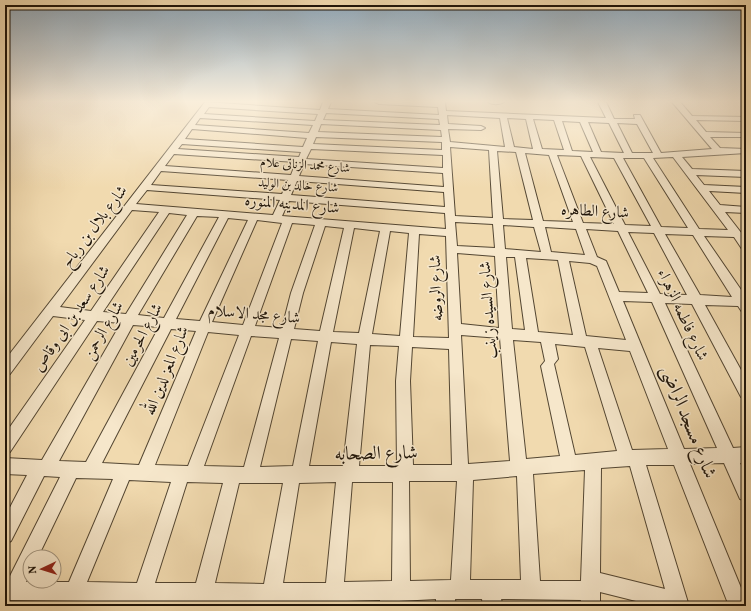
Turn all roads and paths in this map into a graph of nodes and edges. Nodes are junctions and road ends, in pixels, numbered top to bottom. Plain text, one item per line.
1 (187, 131) edge
2 (244, 131) edge
3 (315, 131) edge
4 (378, 131) edge
5 (416, 131) edge
6 (444, 131) edge
7 (457, 131) edge
8 (457, 131) edge
9 (482, 131) edge
10 (509, 131) edge
11 (533, 131) edge
12 (561, 131) edge
13 (588, 131) edge
14 (616, 131) edge
15 (645, 131) edge
16 (700, 131) edge
17 (703, 134) junction
18 (313, 135) junction
19 (746, 135) edge
20 (484, 140) junction
21 (179, 141) junction
22 (307, 148) junction
23 (515, 149) junction
24 (172, 151) junction
25 (538, 151) junction
26 (746, 151) edge
27 (552, 152) junction
28 (719, 152) junction
29 (569, 153) junction
30 (584, 154) junction
31 (598, 154) junction
32 (617, 155) junction
33 (629, 155) junction
34 (676, 155) junction
35 (647, 156) junction
36 (659, 156) junction
37 (302, 160) junction
38 (159, 168) junction
39 (447, 171) junction
40 (689, 172) junction
41 (746, 174) edge
42 (294, 178) junction
43 (145, 187) junction
44 (701, 188) junction
45 (449, 190) junction
46 (746, 190) edge
47 (285, 198) junction
48 (130, 207) junction
49 (717, 208) junction
50 (166, 210) junction
51 (746, 210) edge
52 (194, 212) junction
53 (450, 214) junction
54 (226, 215) junction
55 (254, 217) junction
56 (282, 219) junction
57 (321, 222) junction
58 (499, 222) junction
59 (539, 224) junction
60 (350, 225) junction
61 (580, 226) junction
62 (386, 228) junction
63 (622, 229) junction
64 (414, 230) junction
65 (659, 231) junction
66 (451, 233) junction
67 (697, 233) junction
68 (740, 233) edge
69 (746, 246) edge
70 (452, 249) junction
71 (501, 252) junction
72 (520, 254) junction
73 (547, 256) junction
74 (563, 257) junction
75 (592, 259) junction
76 (615, 296) junction
77 (656, 297) junction
78 (697, 299) junction
79 (745, 304) edge
80 (50, 311) junction
81 (94, 316) junction
82 (129, 320) junction
83 (168, 324) junction
84 (203, 328) junction
85 (455, 329) junction
86 (245, 331) junction
87 (506, 334) junction
88 (286, 335) junction
89 (532, 337) junction
90 (325, 338) junction
91 (547, 338) junction
92 (364, 340) junction
93 (586, 341) junction
94 (405, 342) junction
95 (455, 344) junction
96 (635, 346) junction
97 (5, 370) edge
98 (746, 392) edge
99 (5, 447) edge
100 (728, 454) junction
101 (746, 455) edge
102 (678, 456) junction
103 (631, 458) junction
104 (593, 461) junction
105 (569, 463) junction
106 (5, 466) edge
107 (43, 468) junction
108 (522, 468) junction
109 (72, 469) junction
110 (90, 470) junction
111 (124, 472) junction
112 (144, 473) junction
113 (462, 473) junction
114 (187, 474) junction
115 (347, 474) junction
116 (403, 474) junction
117 (241, 475) junction
118 (295, 475) junction
119 (746, 493) edge
120 (5, 535) edge
121 (530, 590) junction
122 (8, 591) edge
123 (74, 592) junction
124 (143, 592) junction
125 (203, 592) junction
126 (272, 593) junction
127 (590, 593) edge
128 (450, 595) edge
129 (336, 597) edge
130 (393, 597) edge
131 (492, 597) edge
132 (99, 599) edge
133 (178, 599) edge
134 (236, 599) edge
135 (679, 604) edge
136 (739, 606) edge

1 - 21 street, شارع بلال بن رباح
2 - 18 street
3 - 18 street
4 - 18 street
5 - 22 street
6 - 39 street, شارع الروضه
7 - 20 street
8 - 20 street
9 - 20 street, شارع السيده زينب
10 - 23 street
11 - 25 street
12 - 29 street
13 - 31 street
14 - 33 street
15 - 36 street
16 - 17 street
17 - 19 street
17 - 28 street
18 - 22 street
20 - 23 street
20 - 58 street, شارع السيده زينب
21 - 22 street
21 - 24 street, شارع بلال بن رباح
22 - 37 street
23 - 25 street
23 - 59 street
24 - 37 street
24 - 38 street, شارع بلال بن رباح
25 - 27 street
26 - 28 street
27 - 29 street
27 - 61 street
28 - 34 street
29 - 30 street
30 - 31 street
30 - 63 street, شارع فاطمه الزهراء
31 - 32 street
32 - 33 street
32 - 65 street
33 - 35 street
34 - 36 street
34 - 40 street
35 - 36 street
35 - 67 street
37 - 39 street
37 - 42 street
38 - 42 street, شارع محمد الزناتى علام
38 - 43 street, شارع بلال بن رباح
39 - 45 street, شارع الروضه
40 - 41 street
40 - 44 street
42 - 45 street, شارع محمد الزناتى علام
42 - 47 street
43 - 47 street, شارع خالد بن الوليد
43 - 48 street, شارع بلال بن رباح
44 - 46 street
44 - 49 street
45 - 53 street, شارع الروضه
47 - 53 street, شارع خالد بن الوليد
47 - 56 street
48 - 50 street, شارع المدينه المنوره
48 - 80 street, شارع بلال بن رباح
49 - 51 street
49 - 68 street
50 - 52 street, شارع المدينه المنوره
50 - 81 street, شارع سعد بن ابى وقاص
52 - 54 street, شارع المدينه المنوره
52 - 82 street, شارع الرحمن
53 - 58 street, شارع الطاهره
53 - 66 street, شارع الروضه
54 - 55 street, شارع المدينه المنوره
54 - 83 street, شارع الحرمين
55 - 56 street, شارع المدينه المنوره
55 - 84 street, شارع المعز لدين الله
56 - 57 street, شارع المدينه المنوره
56 - 86 street
57 - 60 street, شارع المدينه المنوره
57 - 88 street
58 - 59 street, شارع الطاهره
58 - 71 street, شارع السيده زينب
59 - 61 street, شارع الطاهره
59 - 73 street
60 - 62 street, شارع المدينه المنوره
60 - 90 street
61 - 63 street, شارع الطاهره
61 - 75 street
62 - 64 street, شارع المدينه المنوره
62 - 92 street
63 - 65 street, شارع الطاهره
63 - 77 street, شارع فاطمه الزهراء
64 - 66 street, شارع المدينه المنوره
64 - 94 street
65 - 67 street, شارع الطاهره
65 - 78 street
66 - 70 street, شارع الروضه
67 - 68 street, شارع الطاهره
67 - 79 street
68 - 69 street
70 - 71 street
70 - 85 street, شارع الروضه
71 - 72 street
71 - 87 street, شارع السيده زينب
72 - 73 street
72 - 89 street
73 - 74 street
74 - 75 street
74 - 93 street
75 - 76 street, شارع مسجد الراضى
76 - 77 street
76 - 96 street, شارع مسجد الراضى
77 - 78 street
77 - 100 street, شارع فاطمه الزهراء
78 - 79 street
78 - 98 street
80 - 81 street, شارع مجد الاسلام
80 - 97 street, شارع بلال بن رباح
81 - 82 street, شارع مجد الاسلام
81 - 99 street, شارع سعد بن ابى وقاص
82 - 83 street, شارع مجد الاسلام
82 - 107 street, شارع الرحمن
83 - 84 street, شارع مجد الاسلام
83 - 110 street, شارع الحرمين
84 - 86 street, شارع مجد الاسلام
84 - 112 street, شارع المعز لدين الله
85 - 87 street
85 - 95 street, شارع الروضه
86 - 88 street, شارع مجد الاسلام
86 - 114 street
87 - 89 street
87 - 108 street, شارع السيده زينب
88 - 90 street, شارع مجد الاسلام
88 - 117 street
89 - 91 street
90 - 92 street, شارع مجد الاسلام
90 - 118 street
91 - 93 street
91 - 105 street
92 - 94 street, شارع مجد الاسلام
92 - 115 street
93 - 96 street
93 - 103 street
94 - 95 street, شارع مجد الاسلام
94 - 116 street
95 - 113 street, شارع الروضه
96 - 102 street, شارع مسجد الراضى
100 - 101 street, شارع الصحابه
100 - 102 street, شارع الصحابه
100 - 119 street, شارع فاطمه الزهراء
102 - 103 street, شارع الصحابه
102 - 136 street, شارع مسجد الراضى
103 - 104 street, شارع الصحابه
103 - 135 street
104 - 105 street, شارع الصحابه
104 - 127 street
105 - 108 street, شارع الصحابه
106 - 107 street, شارع الصحابه
107 - 109 street, شارع الصحابه
107 - 120 street, شارع الرحمن
108 - 113 street, شارع الصحابه
108 - 121 street, شارع السيده زينب
109 - 110 street, شارع الصحابه
109 - 122 street
110 - 111 street, شارع الصحابه
111 - 112 street, شارع الصحابه
111 - 123 street
112 - 114 street, شارع الصحابه
113 - 116 street, شارع الصحابه
113 - 128 street, شارع الروضه
114 - 117 street, شارع الصحابه
114 - 124 street
115 - 116 street, شارع الصحابه
115 - 118 street, شارع الصحابه
115 - 129 street
116 - 130 street
117 - 118 street, شارع الصحابه
117 - 125 street
118 - 126 street
121 - 127 street
121 - 131 street
122 - 123 street
123 - 132 street
124 - 132 street
124 - 133 street
125 - 133 street
125 - 134 street
126 - 129 street
126 - 134 street
127 - 135 street
128 - 130 street
128 - 131 street
129 - 130 street

